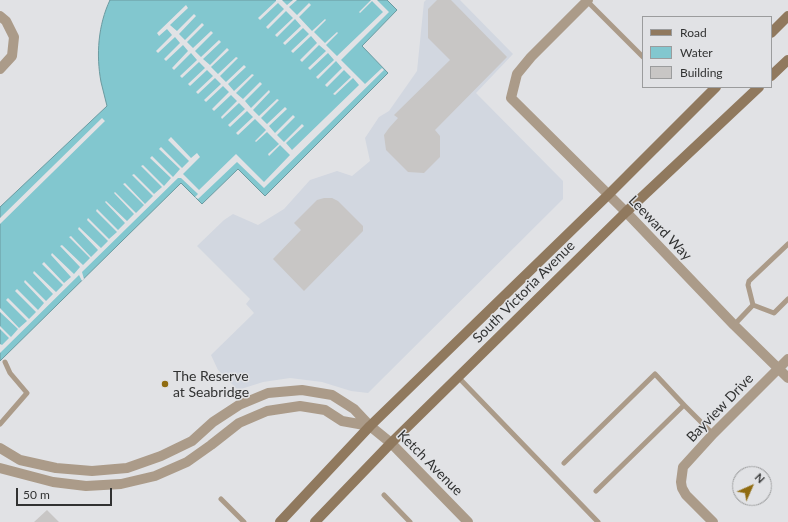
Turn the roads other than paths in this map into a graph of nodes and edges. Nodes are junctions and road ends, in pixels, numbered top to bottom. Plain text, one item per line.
1 (588, 0) edge
2 (0, 16) edge
3 (788, 16) edge
4 (772, 31) edge
5 (642, 56) edge
6 (788, 60) edge
7 (0, 69) edge
8 (772, 75) edge
9 (715, 88) edge
10 (758, 88) edge
11 (608, 195) junction
12 (626, 212) junction
13 (788, 244) edge
14 (788, 299) edge
15 (753, 305) junction
16 (734, 325) junction
17 (788, 359) edge
18 (5, 362) dead end
19 (778, 368) junction
20 (458, 377) junction
21 (788, 378) edge
22 (684, 405) junction
23 (0, 424) edge
24 (370, 426) junction
25 (713, 434) junction
26 (391, 444) junction
27 (0, 448) edge
28 (564, 463) dead end
29 (0, 468) edge
30 (596, 491) dead end
31 (384, 496) dead end
32 (221, 499) dead end
33 (244, 522) edge
34 (280, 522) edge
35 (315, 522) edge
36 (410, 522) edge
37 (468, 522) edge
38 (598, 522) edge
39 (713, 522) edge

1 - 5 lane
1 - 11 street, Leeward Way
2 - 7 street
3 - 4 main road
6 - 8 main road
9 - 11 main road, South Victoria Avenue
10 - 12 main road, South Victoria Avenue
11 - 12 street, Leeward Way
11 - 24 main road, South Victoria Avenue
12 - 16 street, Leeward Way
12 - 20 main road, South Victoria Avenue
13 - 15 lane
14 - 15 lane
15 - 16 lane
16 - 19 street, Leeward Way
17 - 19 street, Bayview Drive
18 - 23 lane
19 - 21 street, Leeward Way
19 - 25 street, Bayview Drive
20 - 26 main road, South Victoria Avenue
20 - 38 lane
22 - 25 lane
22 - 28 lane
22 - 30 lane
24 - 26 street, Ketch Avenue
24 - 27 street, Ketch Avenue
24 - 29 street
24 - 34 main road, South Victoria Avenue
25 - 39 street, Bayview Drive
26 - 35 main road, South Victoria Avenue
26 - 37 street, Ketch Avenue
31 - 36 lane
32 - 33 lane

